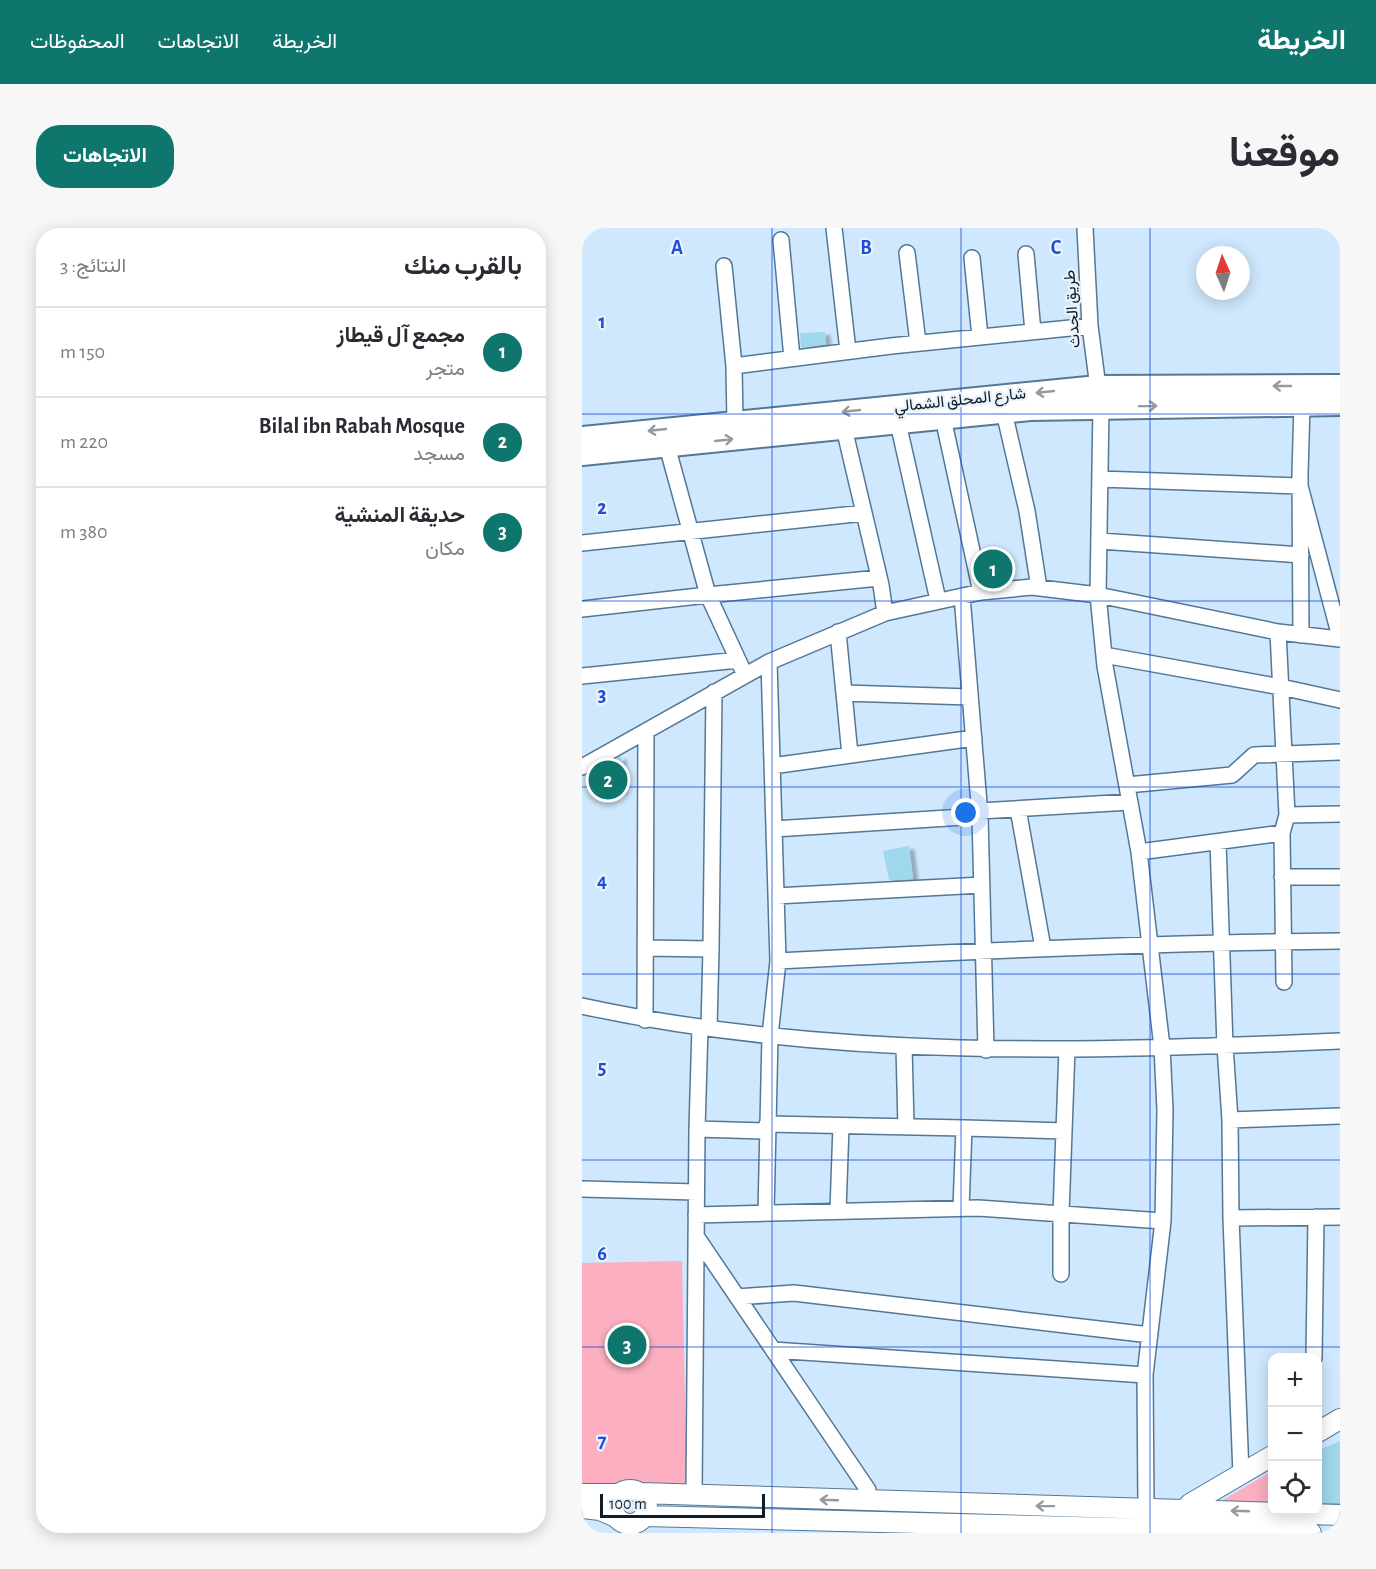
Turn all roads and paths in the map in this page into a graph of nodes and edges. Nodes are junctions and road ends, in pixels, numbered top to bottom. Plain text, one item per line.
1 (834, 228) edge
2 (1085, 228) edge
3 (781, 240) dead end
4 (907, 253) dead end
5 (1026, 254) dead end
6 (972, 258) dead end
7 (724, 266) dead end
8 (1090, 326) junction
9 (1033, 332) junction
10 (980, 337) junction
11 (918, 343) junction
12 (848, 351) junction
13 (792, 358) junction
14 (734, 366) junction
15 (1340, 386) edge
16 (1099, 397) junction
17 (1340, 404) edge
18 (1302, 405) junction
19 (1005, 412) junction
20 (943, 418) junction
21 (735, 422) junction
22 (898, 423) junction
23 (844, 428) junction
24 (582, 438) edge
25 (666, 446) junction
26 (582, 454) edge
27 (1100, 479) junction
28 (1300, 486) junction
29 (864, 513) junction
30 (691, 532) junction
31 (1100, 541) junction
32 (582, 543) edge
33 (1301, 555) junction
34 (879, 578) junction
35 (1039, 588) junction
36 (981, 592) junction
37 (708, 595) junction
38 (962, 596) junction
39 (1098, 596) junction
40 (938, 600) junction
41 (582, 609) edge
42 (885, 613) junction
43 (838, 632) junction
44 (1278, 632) junction
45 (1301, 635) junction
46 (1340, 638) edge
47 (1104, 655) junction
48 (738, 660) junction
49 (769, 662) junction
50 (745, 675) junction
51 (582, 676) edge
52 (1281, 687) junction
53 (714, 693) junction
54 (844, 693) junction
55 (970, 697) junction
56 (1340, 700) edge
57 (646, 731) junction
58 (974, 738) junction
59 (1340, 752) edge
60 (1284, 753) junction
61 (850, 755) junction
62 (772, 766) junction
63 (582, 767) edge
64 (1127, 785) junction
65 (1130, 802) junction
66 (1018, 809) junction
67 (980, 814) junction
68 (1340, 814) edge
69 (1287, 815) junction
70 (774, 829) junction
71 (1282, 833) junction
72 (1218, 842) junction
73 (1139, 852) junction
74 (1282, 877) junction
75 (1340, 877) edge
76 (982, 885) junction
77 (776, 896) junction
78 (1340, 941) edge
79 (1283, 942) junction
80 (1221, 943) junction
81 (1150, 944) junction
82 (645, 948) junction
83 (1043, 948) junction
84 (711, 949) junction
85 (984, 950) junction
86 (778, 961) junction
87 (1284, 982) dead end
88 (582, 1006) edge
89 (645, 1020) junction
90 (705, 1027) junction
91 (770, 1036) junction
92 (1340, 1041) edge
93 (904, 1046) junction
94 (1225, 1046) junction
95 (1162, 1047) junction
96 (1067, 1049) junction
97 (986, 1050) junction
98 (1340, 1116) edge
99 (1230, 1120) junction
100 (841, 1126) junction
101 (906, 1127) junction
102 (767, 1128) junction
103 (964, 1128) junction
104 (697, 1129) junction
105 (1064, 1131) junction
106 (582, 1189) edge
107 (696, 1192) junction
108 (961, 1208) junction
109 (838, 1211) junction
110 (766, 1213) junction
111 (1061, 1214) junction
112 (696, 1215) junction
113 (1316, 1217) junction
114 (1340, 1217) edge
115 (1231, 1218) junction
116 (1162, 1221) junction
117 (696, 1236) junction
118 (1061, 1274) dead end
119 (737, 1297) junction
120 (1150, 1335) junction
121 (773, 1350) junction
122 (1314, 1353) edge
123 (1145, 1375) junction
124 (1340, 1419) edge
125 (1322, 1428) edge
126 (1268, 1458) edge
127 (1241, 1474) junction
128 (641, 1493) junction
129 (582, 1494) edge
130 (619, 1494) junction
131 (694, 1495) junction
132 (870, 1501) junction
133 (582, 1508) edge
134 (1146, 1508) junction
135 (1186, 1509) junction
136 (1340, 1515) edge
137 (987, 1520) edge
138 (627, 1523) edge
139 (904, 1527) edge
140 (1170, 1528) junction
141 (1295, 1533) edge
142 (1311, 1533) edge

1 - 12 street
2 - 8 street, طريق الحدث
3 - 13 street
4 - 11 street
5 - 9 street
6 - 10 street
7 - 14 street
8 - 9 street
8 - 16 street, طريق الحدث
9 - 10 street
10 - 11 street
11 - 12 street
12 - 13 street
13 - 14 street
14 - 21 street
15 -> 16 highway, شارع المحلق الشمالي
16 -> 18 highway, شارع المحلق الشمالي
16 - 19 highway, شارع المحلق الشمالي
16 -> 21 highway, شارع المحلق الشمالي
16 - 27 street, طريق الحدث
17 - 18 highway, شارع المحلق الشمالي
18 - 28 street
19 - 20 highway, شارع المحلق الشمالي
19 - 35 street
20 - 22 highway, شارع المحلق الشمالي
20 - 36 street
21 -> 24 highway, شارع المحلق الشمالي
22 - 23 highway, شارع المحلق الشمالي
22 - 40 street
25 -> 23 highway, شارع المحلق الشمالي
23 - 29 street
25 - 26 highway, شارع المحلق الشمالي
25 - 30 street
27 - 28 street
27 - 31 street, طريق الحدث
28 - 33 street
28 - 46 street
29 - 30 street
29 - 34 street
30 - 32 street
30 - 37 street
31 - 33 street
31 - 39 street, طريق الحدث
33 - 45 street
34 - 37 street
34 - 42 street
35 - 36 street
35 - 39 street
36 - 38 street
37 - 41 street
37 - 48 street
38 - 40 street
38 - 55 street
39 - 44 street
39 - 47 street, طريق الحدث
40 - 42 street
42 - 43 street
43 - 49 street
43 - 54 street
44 - 45 street
44 - 52 street
45 - 46 street
47 - 52 street
47 - 64 street, طريق الحدث
48 - 50 street
48 - 51 street
49 - 50 street
49 - 62 street
50 - 53 street
52 - 56 street
52 - 60 street
53 - 57 street
53 - 84 street
54 - 55 street
54 - 61 street
55 - 58 street
57 - 63 street
57 - 82 street
58 - 61 street
58 - 67 street
59 - 60 street
60 - 64 street
60 - 69 street
61 - 62 street
62 - 70 street
64 - 65 street, طريق الحدث
65 - 66 street
65 - 73 street, طريق الحدث
66 - 67 street
66 - 83 street
67 - 70 street
67 - 76 street
68 - 69 street
69 - 71 street
70 - 77 street
71 - 72 street
71 - 74 street
72 - 73 street
72 - 80 street
73 - 81 street, طريق الحدث
74 - 75 street
74 - 79 street
76 - 77 street
76 - 85 street
77 - 86 street
78 - 79 street
79 - 80 street
79 - 87 street
80 - 81 street
80 - 94 street
81 - 83 street
81 - 95 street, طريق الحدث
82 - 84 street
82 - 89 street
83 - 85 street
84 - 90 street
85 - 86 street
85 - 97 street
86 - 91 street
88 - 89 street
89 - 90 street
90 - 91 street
90 - 104 street
91 - 93 street
91 - 102 street
92 - 94 street
93 - 97 street
93 - 101 street
94 - 95 street
94 - 99 street
95 - 96 street
95 - 116 street, طريق الحدث
96 - 97 street
96 - 105 street
98 - 99 street
99 - 115 street
100 - 101 street
100 - 102 street
100 - 109 street
101 - 103 street
102 - 104 street
102 - 110 street
103 - 105 street
103 - 108 street
104 - 107 street
105 - 111 street
106 - 107 street
107 - 112 street
108 - 109 street
108 - 111 street
109 - 110 street
110 - 112 street
111 - 116 street
111 - 118 street
112 - 117 street
113 - 114 street
113 - 115 street
113 - 122 street
115 - 127 street
116 - 120 street, طريق الحدث
117 - 119 street
117 - 131 street
119 - 120 street
119 - 121 street
120 - 123 street, طريق الحدث
121 - 123 street
121 - 132 street
123 - 134 street, طريق الحدث
124 - 125 main road
126 - 127 main road
127 - 135 main road
128 - 130 main road
128 - 131 main road
128 - 138 main road
129 - 130 main road
130 - 138 main road
132 -> 131 main road
132 - 137 main road
133 - 138 main road
134 - 135 main road
134 -> 137 main road
136 -> 135 main road
135 - 140 main road
137 - 139 main road
137 - 140 main road
138 - 139 main road
140 - 141 main road
141 - 142 main road

